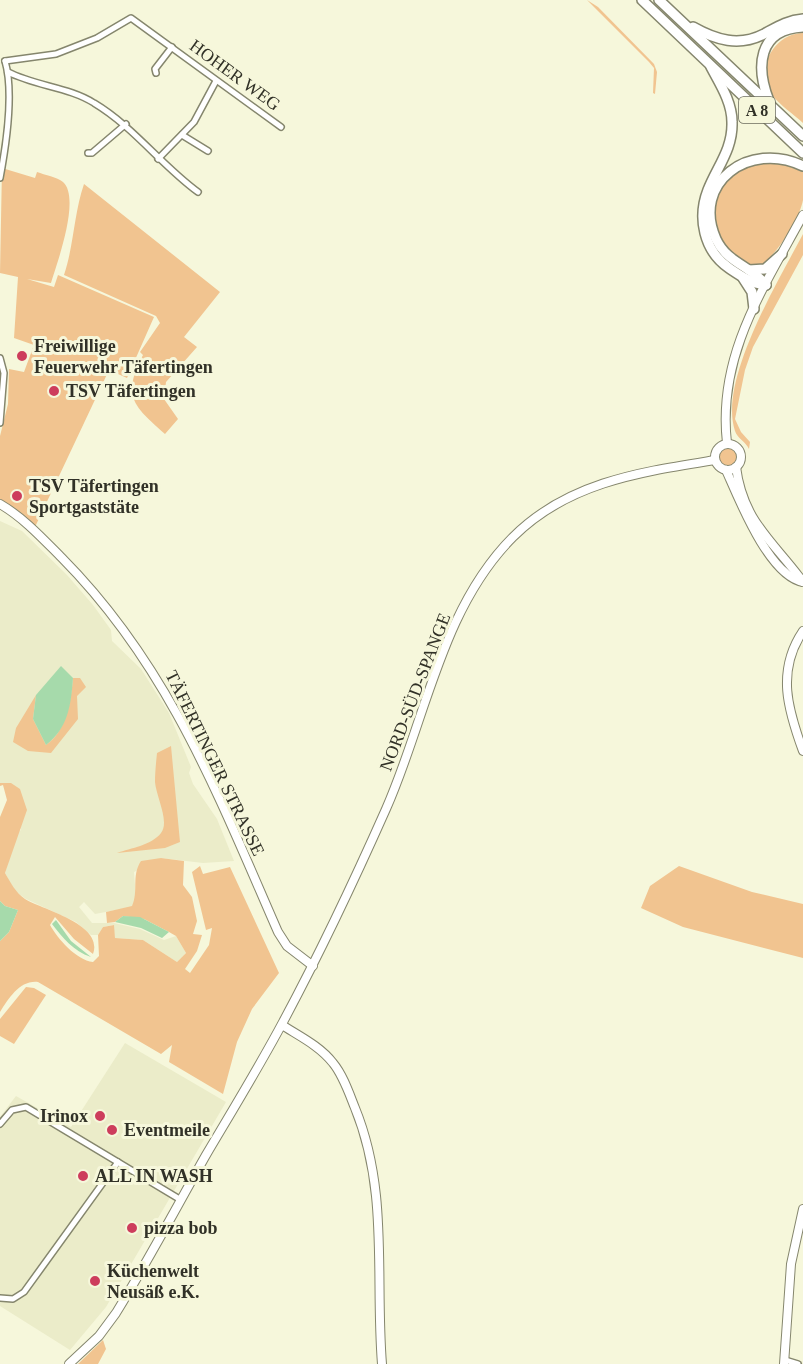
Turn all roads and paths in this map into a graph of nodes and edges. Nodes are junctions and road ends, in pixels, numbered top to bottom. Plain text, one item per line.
1 (642, 0) edge
2 (659, 0) edge
3 (678, 18) junction
4 (803, 20) edge
5 (803, 27) edge
6 (172, 47) junction
7 (3, 59) edge
8 (711, 67) junction
9 (8, 72) junction
10 (156, 73) dead end
11 (216, 81) junction
12 (769, 104) junction
13 (126, 124) junction
14 (281, 127) dead end
15 (182, 135) junction
16 (803, 136) edge
17 (208, 151) dead end
18 (88, 153) dead end
19 (803, 153) edge
20 (158, 159) junction
21 (803, 166) edge
22 (0, 178) edge
23 (198, 192) dead end
24 (803, 215) edge
25 (782, 254) junction
26 (743, 273) junction
27 (766, 285) junction
28 (753, 309) junction
29 (0, 358) edge
30 (0, 423) edge
31 (727, 443) junction
32 (715, 460) junction
33 (736, 467) junction
34 (726, 470) junction
35 (0, 504) edge
36 (755, 526) junction
37 (803, 631) edge
38 (803, 752) edge
39 (313, 966) junction
40 (282, 1025) junction
41 (0, 1124) edge
42 (118, 1162) junction
43 (181, 1200) junction
44 (803, 1209) edge
45 (0, 1298) edge
46 (784, 1362) edge
47 (69, 1364) edge
48 (382, 1364) edge
49 (798, 1364) edge

1 - 8 highway, A 8
2 - 3 highway, A 8
3 - 4 highway
3 - 12 highway, A 8
5 - 12 highway
6 - 7 street, HOHER WEG
6 - 10 street, HOHER WEG
6 - 11 street, HOHER WEG
7 - 9 street
8 - 19 highway, A 8
8 - 26 highway
9 - 13 street
9 - 22 street
11 - 14 street, HOHER WEG
11 - 15 street
12 - 16 highway, A 8
13 - 18 street
13 - 20 street
15 - 17 street
15 - 20 street
20 - 23 street
21 - 26 highway
24 - 25 main road
25 - 26 highway
25 - 27 main road
26 - 27 highway
26 - 28 highway
27 - 28 main road
28 - 31 main road
29 - 30 street
31 - 32 main road
31 - 33 main road
32 - 34 main road
32 - 39 main road, NORD-SÜD-SPANGE
33 - 34 main road
33 - 36 main road
34 - 36 main road
35 - 39 main road, TÄFERTINGER STRASSE
36 - 36 main road
37 - 38 main road
39 - 40 main road, NORD-SÜD-SPANGE
40 - 43 main road, NORD-SÜD-SPANGE
40 - 48 main road
41 - 42 street
42 - 43 street
42 - 45 street
43 - 47 main road, NORD-SÜD-SPANGE
44 - 46 main road
46 - 49 street

